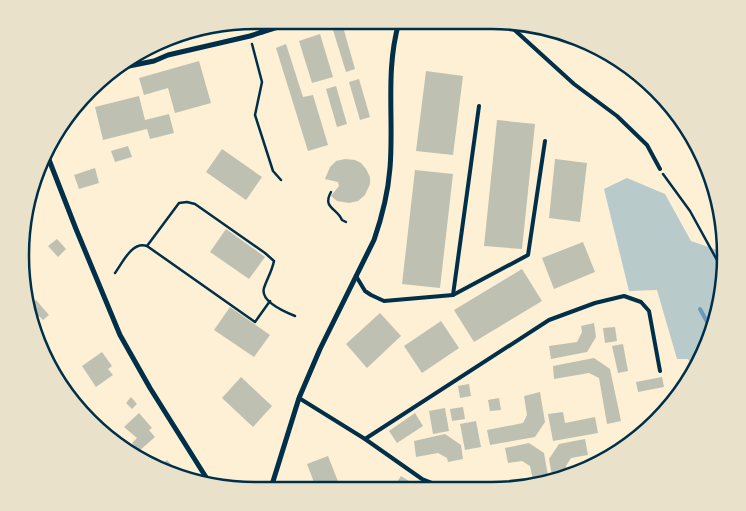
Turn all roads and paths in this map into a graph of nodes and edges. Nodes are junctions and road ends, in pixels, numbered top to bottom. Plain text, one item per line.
1 (261, 29) edge
2 (272, 29) edge
3 (397, 29) edge
4 (515, 30) edge
5 (262, 32) junction
6 (250, 36) junction
7 (133, 65) edge
8 (478, 106) dead end
9 (545, 141) dead end
10 (49, 161) edge
11 (660, 169) joint
12 (281, 180) dead end
13 (331, 192) dead end
14 (346, 222) dead end
15 (147, 246) junction
16 (717, 259) edge
17 (115, 273) dead end
18 (356, 276) junction
19 (453, 295) junction
20 (270, 301) junction
21 (295, 316) dead end
22 (660, 371) dead end
23 (298, 398) junction
24 (365, 439) junction
25 (206, 477) edge
26 (273, 482) edge
27 (430, 482) edge

1 - 5 street
2 - 5 street
3 - 18 street
4 - 11 lane
5 - 6 street
6 - 7 street
6 - 12 path
8 - 19 lane
9 - 19 lane
10 - 25 street
11 - 16 path
13 - 14 path
15 - 17 path
15 - 20 path
15 - 20 path
18 - 19 lane
18 - 23 street
20 - 21 path
22 - 24 lane
23 - 24 lane
23 - 26 street
24 - 27 lane

